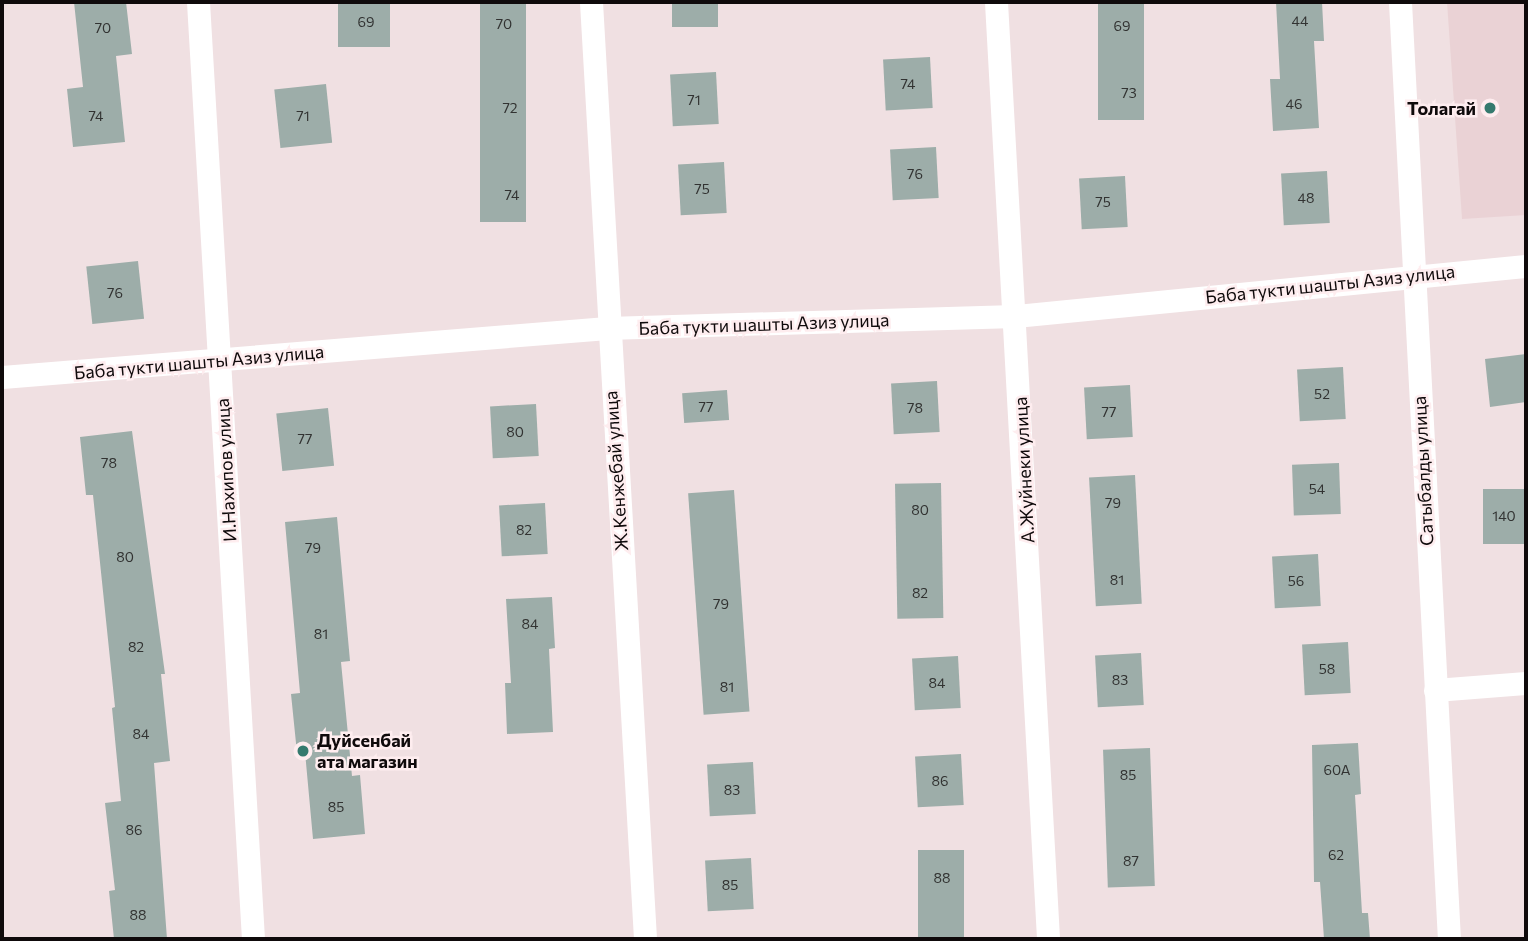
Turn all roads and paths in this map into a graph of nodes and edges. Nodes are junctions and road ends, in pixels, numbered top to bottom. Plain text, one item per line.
1 (198, 2) edge
2 (590, 2) edge
3 (996, 2) edge
4 (1400, 2) edge
5 (1526, 266) edge
6 (1414, 275) junction
7 (1016, 316) junction
8 (607, 328) junction
9 (220, 360) junction
10 (2, 377) edge
11 (1526, 683) edge
12 (1435, 690) junction
13 (253, 939) edge
14 (645, 939) edge
15 (1048, 939) edge
16 (1449, 939) edge

1 - 9 street, И.Нахипов улица
2 - 8 street, Ж.Кенжебай улица
3 - 7 street, А.Жуйнеки улица
4 - 6 street, Сатыбалды улица
5 - 6 street, Баба тукти шашты Азиз улица
6 - 7 street, Баба тукти шашты Азиз улица
6 - 12 street, Сатыбалды улица
7 - 8 street, Баба тукти шашты Азиз улица
7 - 15 street, А.Жуйнеки улица
8 - 9 street, Баба тукти шашты Азиз улица
8 - 14 street, Ж.Кенжебай улица
9 - 10 street, Баба тукти шашты Азиз улица
9 - 13 street, И.Нахипов улица
11 - 12 street
12 - 16 street, Сатыбалды улица

